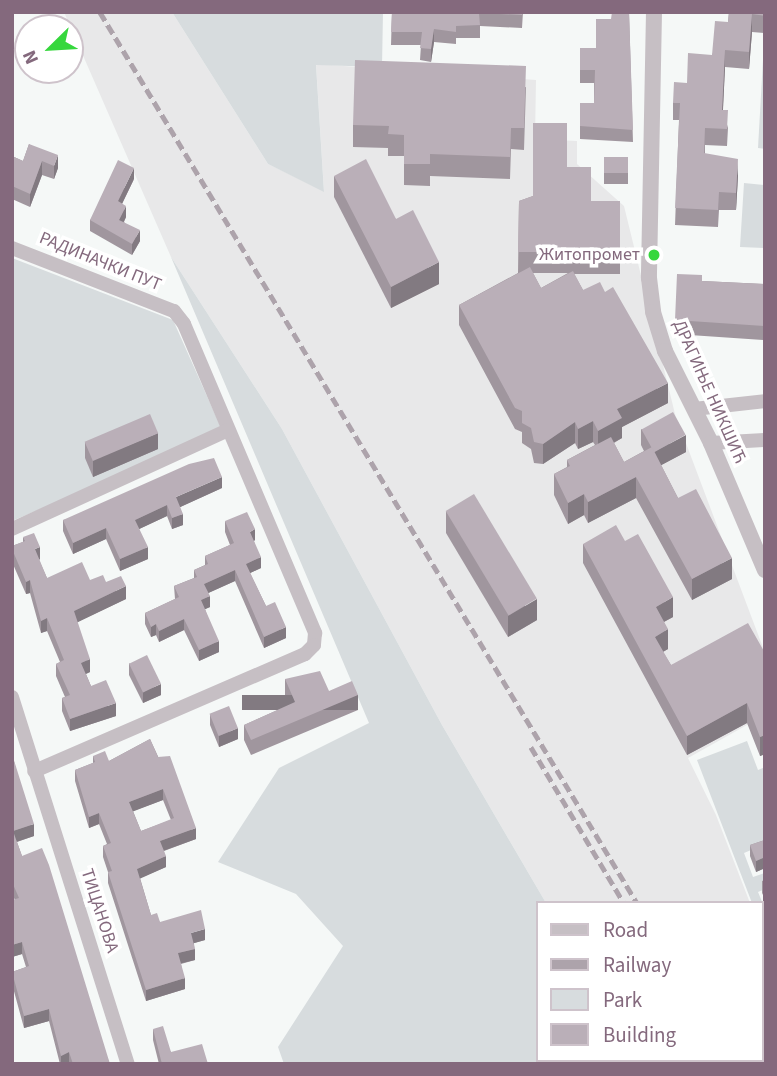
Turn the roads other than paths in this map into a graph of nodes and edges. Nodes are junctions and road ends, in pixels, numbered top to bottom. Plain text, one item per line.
1 (654, 12) edge
2 (12, 248) edge
3 (765, 401) edge
4 (694, 409) junction
5 (228, 430) junction
6 (765, 440) edge
7 (711, 443) junction
8 (12, 529) edge
9 (765, 570) edge
10 (12, 697) edge
11 (34, 771) junction
12 (128, 1064) edge

1 - 4 street, ДРАГИЊЕ НИКШИЋ
2 - 5 street, РАДИНАЧКИ ПУТ
3 - 4 street
4 - 7 street, ДРАГИЊЕ НИКШИЋ
5 - 8 street
5 - 11 street
6 - 7 street
7 - 9 street, ДРАГИЊЕ НИКШИЋ
10 - 11 street, ТИЦАНОВА
11 - 12 street, ТИЦАНОВА

